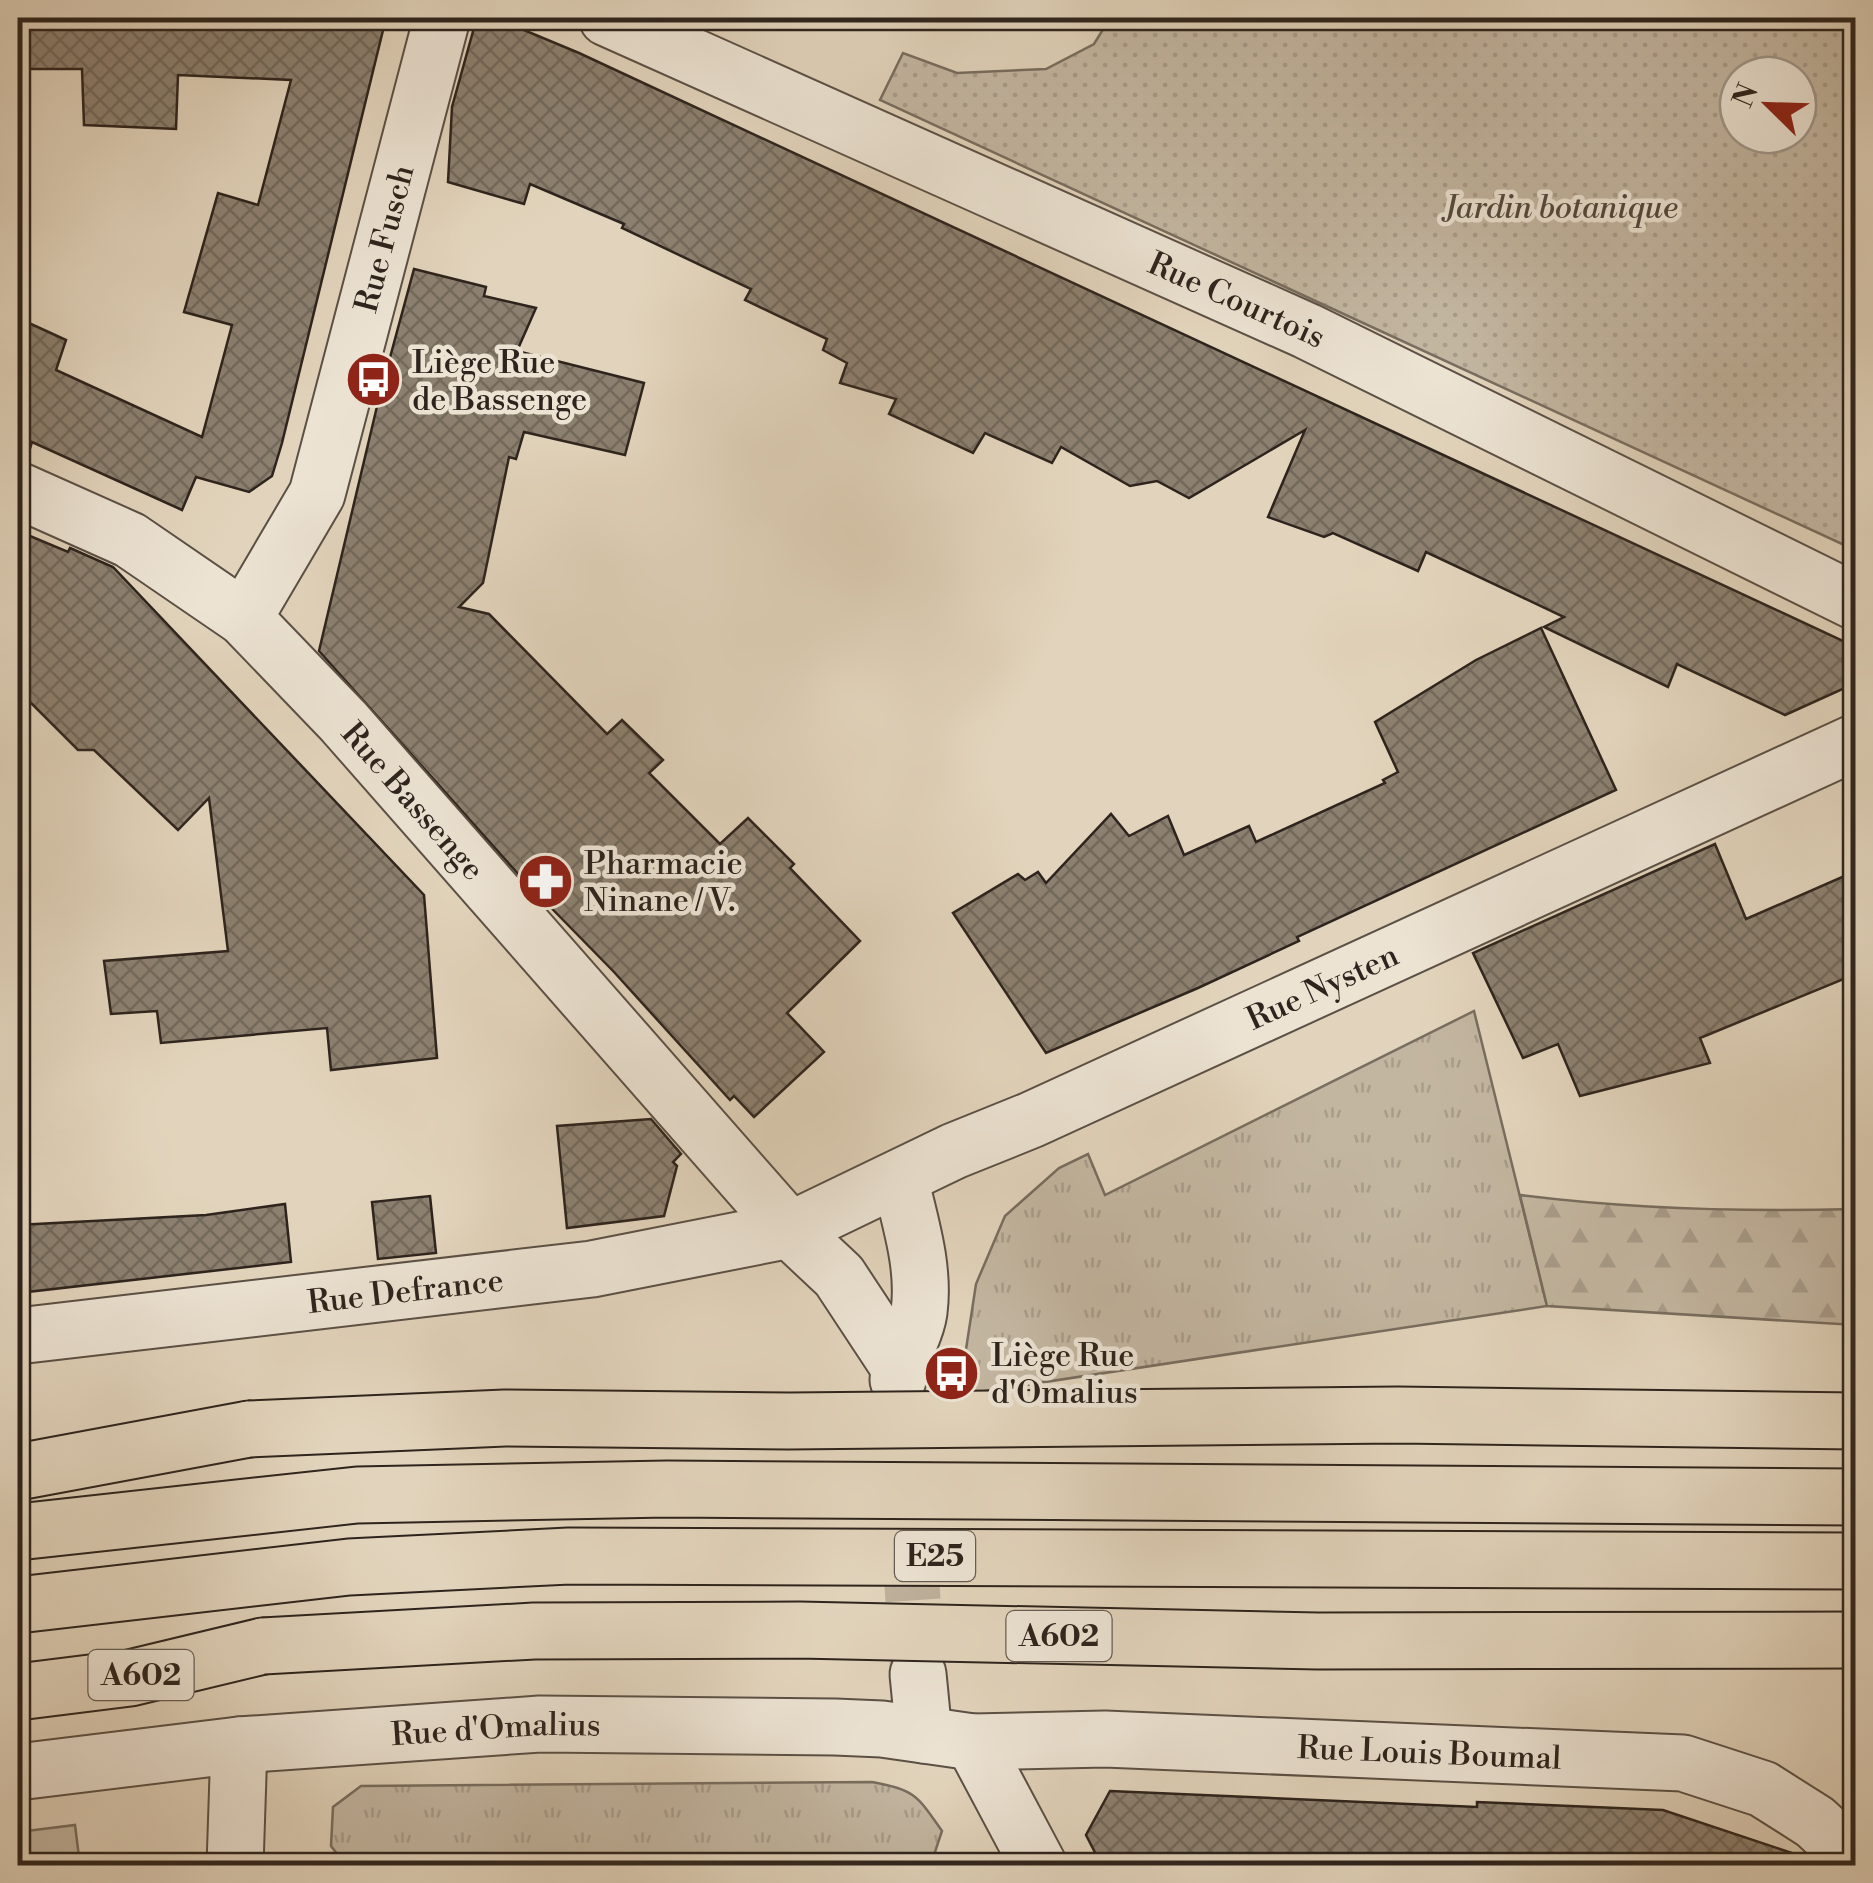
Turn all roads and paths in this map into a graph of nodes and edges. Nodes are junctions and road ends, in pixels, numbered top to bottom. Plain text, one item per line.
1 (442, 18) edge
2 (606, 18) edge
3 (18, 490) edge
4 (1856, 602) edge
5 (244, 618) junction
6 (1856, 742) edge
7 (900, 1178) junction
8 (790, 1230) junction
9 (18, 1336) edge
10 (1856, 1421) edge
11 (249, 1429) junction
12 (18, 1454) edge
13 (18, 1472) edge
14 (1856, 1496) edge
15 (18, 1532) edge
16 (1856, 1560) edge
17 (18, 1606) edge
18 (1856, 1640) edge
19 (263, 1646) junction
20 (18, 1660) edge
21 (918, 1674) tunnel mouth
22 (18, 1692) edge
23 (949, 1739) junction
24 (239, 1746) junction
25 (18, 1772) edge
26 (1020, 1860) edge
27 (1856, 1860) edge
28 (235, 1866) edge

1 - 5 street, Rue Fusch
2 - 4 street, Rue Courtois
3 - 5 street, Rue Bassenge
5 - 8 street, Rue Bassenge
6 - 7 street, Rue Nysten
7 - 8 street, Rue Nysten
7 - 8 street, Rue Bassenge
8 - 9 street, Rue Defrance
10 - 11 highway, bridge
11 - 12 highway
11 - 13 highway
14 - 15 highway, E25, bridge
16 - 17 highway, E25, bridge
18 - 19 highway, A602, bridge
19 - 20 highway, A602
19 - 22 highway, A602
21 - 23 street
23 - 24 street, Rue d'Omalius
23 - 26 street
23 - 27 street, Rue Louis Boumal
24 - 25 street, Rue d'Omalius
24 - 28 street

